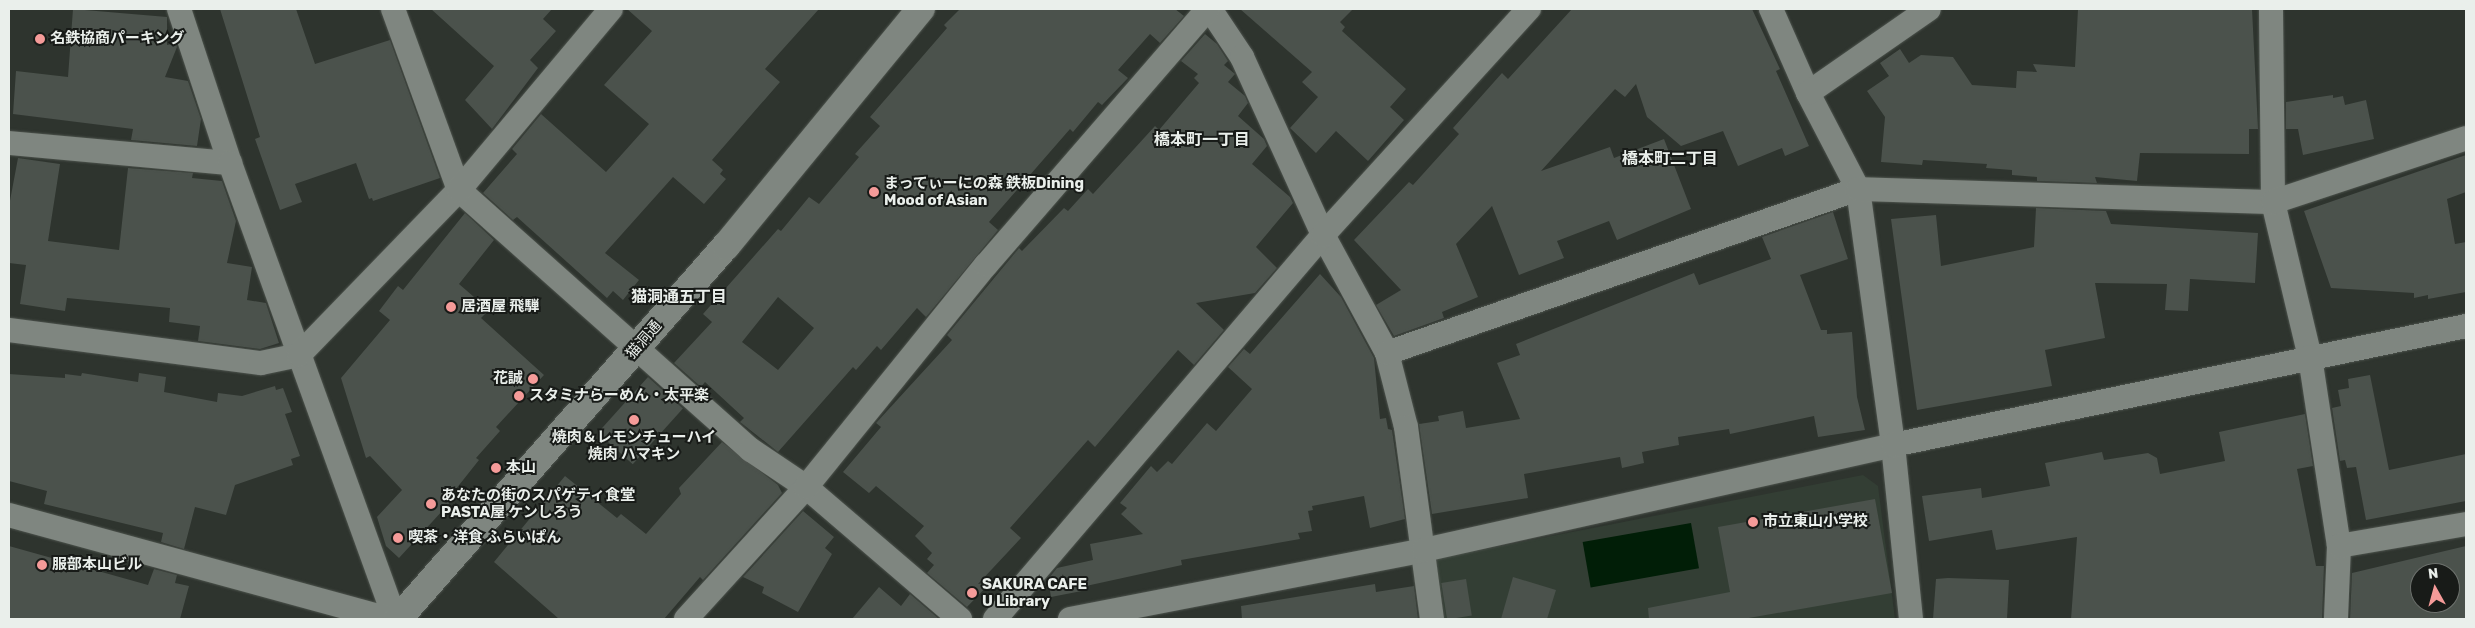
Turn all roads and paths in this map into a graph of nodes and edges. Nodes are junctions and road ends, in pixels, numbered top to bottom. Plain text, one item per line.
1 (179, 9) edge
2 (393, 9) edge
3 (611, 9) edge
4 (921, 9) edge
5 (1209, 9) edge
6 (1529, 9) edge
7 (1771, 9) edge
8 (1929, 9) edge
9 (2271, 9) edge
10 (1808, 93) junction
11 (2466, 138) edge
12 (9, 143) edge
13 (230, 163) junction
14 (1858, 189) junction
15 (459, 190) junction
16 (2273, 202) junction
17 (1323, 235) junction
18 (2466, 326) edge
19 (9, 330) edge
20 (637, 348) junction
21 (1387, 353) junction
22 (299, 355) junction
23 (2310, 357) junction
24 (1893, 445) junction
25 (806, 487) junction
26 (9, 515) edge
27 (2466, 524) edge
28 (2339, 546) junction
29 (1424, 550) junction
30 (388, 619) edge
31 (397, 619) edge
32 (686, 619) edge
33 (960, 619) edge
34 (995, 619) edge
35 (1070, 619) edge
36 (1432, 619) edge
37 (1911, 619) edge
38 (2336, 619) edge

1 - 13 street
2 - 15 street
3 - 15 street
4 - 20 street, 猫洞通
5 - 17 street
5 - 25 street
6 - 17 street
7 - 10 street
8 - 10 street
9 - 16 street
10 - 14 street
11 - 16 street
12 - 13 street
13 - 22 street
14 - 16 street
14 - 21 street
14 - 24 street
15 - 20 street
15 - 22 street
16 - 23 street
17 - 21 street
17 - 34 street
18 - 23 street
19 - 22 street
20 - 25 street
20 - 31 street, 猫洞通
21 - 29 street
22 - 31 street
23 - 24 street
23 - 28 street
24 - 29 street
24 - 37 street
25 - 32 street
25 - 33 street
26 - 30 street
27 - 28 street
28 - 38 street
29 - 35 street
29 - 36 street

